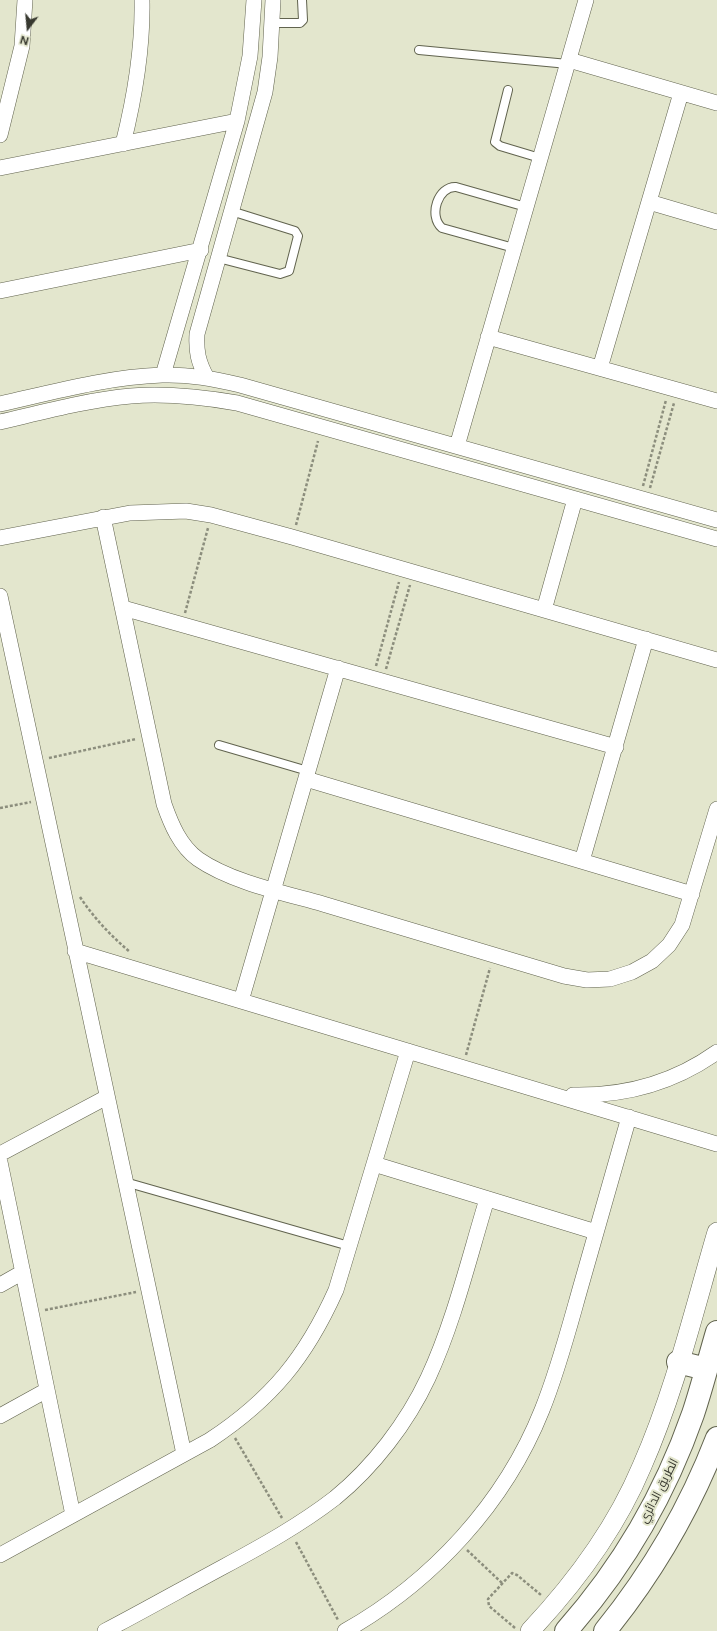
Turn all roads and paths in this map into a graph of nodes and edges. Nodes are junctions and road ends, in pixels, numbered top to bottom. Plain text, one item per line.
1 (25, 0) edge
2 (142, 0) edge
3 (254, 0) edge
4 (273, 0) edge
5 (302, 0) edge
6 (586, 0) edge
7 (272, 23) junction
8 (419, 50) dead end
9 (568, 62) junction
10 (508, 90) dead end
11 (681, 93) junction
12 (717, 103) edge
13 (237, 121) junction
14 (0, 135) edge
15 (124, 144) junction
16 (540, 158) junction
17 (0, 168) edge
18 (649, 202) junction
19 (526, 207) junction
20 (231, 211) junction
21 (717, 222) edge
22 (514, 248) junction
23 (201, 250) junction
24 (218, 258) junction
25 (0, 291) edge
26 (488, 337) junction
27 (600, 368) junction
28 (163, 375) junction
29 (207, 378) junction
30 (674, 389) junction
31 (717, 401) edge
32 (0, 404) edge
33 (0, 422) edge
34 (322, 427) junction
35 (457, 446) junction
36 (519, 464) junction
37 (514, 482) junction
38 (575, 499) junction
39 (643, 499) junction
40 (211, 515) junction
41 (103, 517) junction
42 (717, 520) edge
43 (292, 537) junction
44 (0, 538) edge
45 (717, 539) edge
46 (408, 570) junction
47 (0, 596) edge
48 (122, 608) junction
49 (544, 610) junction
50 (182, 625) junction
51 (646, 640) junction
52 (717, 660) edge
53 (338, 668) junction
54 (377, 680) junction
55 (150, 736) junction
56 (219, 745) dead end
57 (616, 747) junction
58 (35, 760) junction
59 (307, 775) junction
60 (43, 799) junction
61 (0, 808) edge
62 (717, 809) edge
63 (582, 861) junction
64 (273, 889) junction
65 (76, 892) dead end
66 (692, 894) junction
67 (75, 951) junction
68 (494, 955) junction
69 (135, 956) dead end
70 (241, 1001) junction
71 (408, 1051) junction
72 (717, 1052) edge
73 (463, 1067) junction
74 (554, 1095) junction
75 (107, 1097) junction
76 (629, 1117) junction
77 (717, 1144) edge
78 (0, 1154) edge
79 (0, 1162) edge
80 (374, 1164) junction
81 (125, 1182) junction
82 (487, 1199) junction
83 (596, 1232) junction
84 (717, 1232) edge
85 (349, 1246) junction
86 (23, 1272) junction
87 (0, 1285) edge
88 (148, 1290) junction
89 (31, 1313) junction
90 (717, 1332) edge
91 (678, 1362) junction
92 (706, 1369) junction
93 (47, 1390) junction
94 (0, 1416) edge
95 (717, 1438) edge
96 (184, 1454) junction
97 (73, 1515) junction
98 (458, 1542) junction
99 (0, 1555) edge
100 (502, 1583) junction
101 (554, 1605) junction
102 (106, 1631) edge
103 (345, 1631) edge
104 (518, 1631) edge
105 (530, 1631) edge
106 (566, 1631) edge
107 (605, 1631) edge

1 - 14 street
2 - 15 street
3 - 13 street
4 - 7 street
5 - 7 lane
6 - 9 street
7 - 20 street
8 - 9 lane
9 - 11 street
9 - 16 street
10 - 16 lane
11 - 12 street
11 - 18 street
13 - 15 street
13 - 23 street
15 - 17 street
16 - 19 street
18 - 21 street
18 - 27 street
19 - 22 street
19 - 22 lane
20 - 24 street
20 - 24 lane
22 - 26 street
23 - 25 street
23 - 28 street
24 - 29 street
26 - 27 street
26 - 35 street
27 - 30 street
28 - 29 street
28 - 32 street
29 - 35 street
30 - 31 street
30 - 39 path
30 - 39 path
33 - 34 street
34 - 37 street
34 - 43 path
35 - 36 street
36 - 37 street
36 - 39 street
37 - 38 street
38 - 45 street
38 - 49 street
39 - 42 street
40 - 41 street
40 - 43 street
40 - 50 path
41 - 44 street
41 - 48 street
43 - 46 street
46 - 49 street
46 - 54 path
46 - 54 path
47 - 58 street
48 - 50 street
48 - 55 street
49 - 51 street
50 - 53 street
51 - 52 street
51 - 57 street
53 - 54 street
53 - 59 street
54 - 57 street
55 - 58 path
55 - 64 street
56 - 59 lane
57 - 63 street
58 - 60 street
59 - 63 street
59 - 64 street
60 - 61 path
60 - 67 street
62 - 66 street
63 - 66 street
64 - 68 street
64 - 70 street
65 - 69 path
66 - 68 street
67 - 70 street
67 - 75 street
68 - 73 path
70 - 71 street
71 - 73 street
71 - 80 street
72 - 74 street
73 - 74 street
74 - 76 street
75 - 78 street
75 - 81 street
76 - 77 street
76 - 83 street
79 - 86 street
80 - 82 street
80 - 85 street
81 - 85 lane
81 - 88 street
82 - 83 street
82 - 102 street
83 - 98 street
84 - 91 street
85 - 96 street
86 - 87 street
86 - 89 street
88 - 89 path
88 - 96 street
89 - 93 street
90 - 92 main road, الطريق الدائري
91 - 92 main road
91 - 101 street
92 - 106 main road, الطريق الدائري
93 - 94 street
93 - 97 street
95 - 107 main road
96 - 97 street
97 - 99 street
98 - 100 path
98 - 103 street
100 - 101 path
100 - 104 path
101 - 105 street

